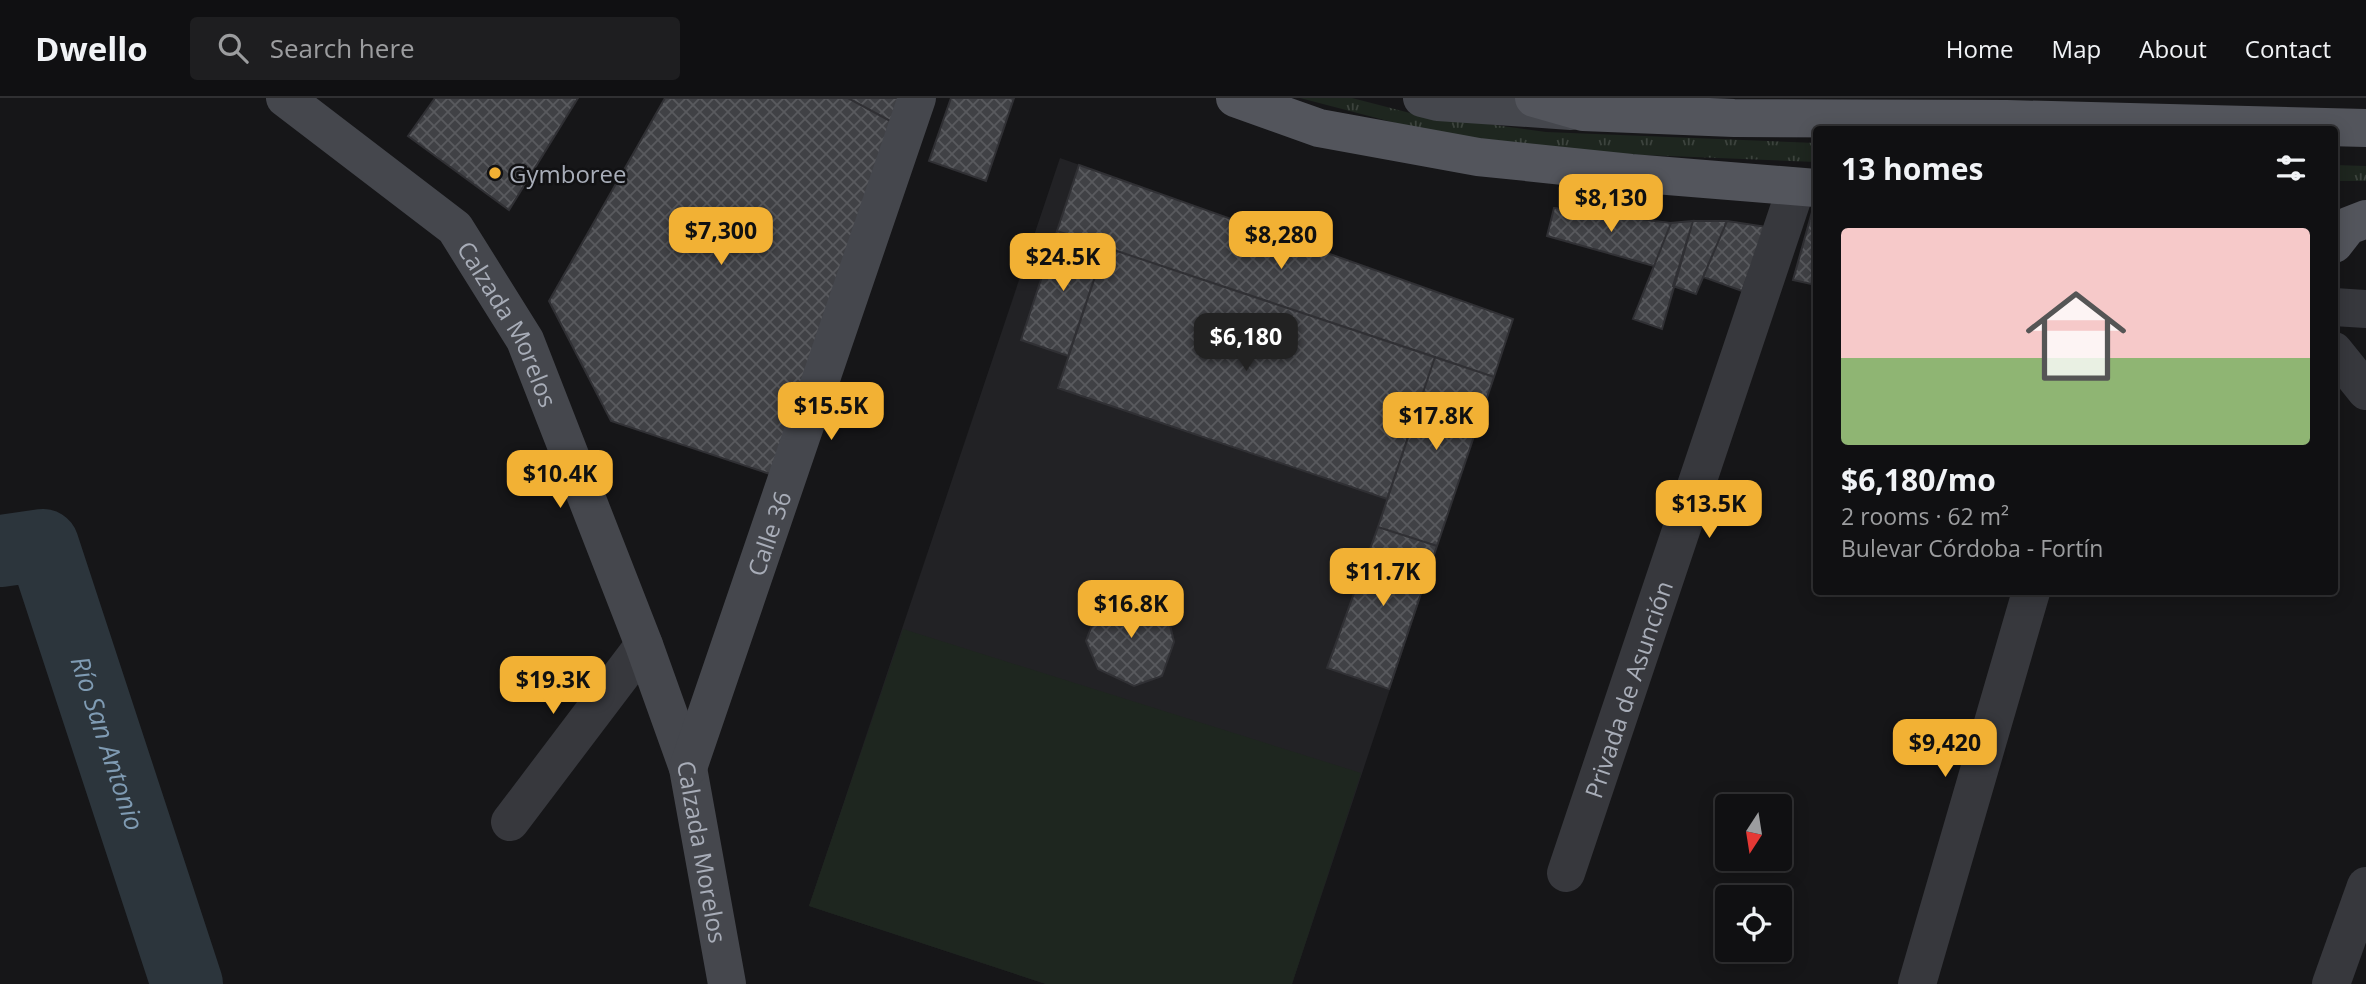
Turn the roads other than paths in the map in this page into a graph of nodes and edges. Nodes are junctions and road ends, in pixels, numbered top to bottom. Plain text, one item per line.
1 (285, 98) edge
2 (918, 98) edge
3 (1235, 98) edge
4 (1422, 98) edge
5 (1534, 98) edge
6 (2007, 109) edge
7 (1583, 112) junction
8 (2064, 125) edge
9 (2106, 126) edge
10 (2338, 128) edge
11 (2366, 128) edge
12 (1806, 188) edge
13 (2338, 201) edge
14 (2366, 202) edge
15 (2366, 219) edge
16 (2338, 239) edge
17 (2338, 307) edge
18 (2366, 309) edge
19 (2338, 356) edge
20 (2366, 391) edge
21 (2030, 595) edge
22 (645, 645) junction
23 (688, 768) junction
24 (510, 822) dead end
25 (1566, 873) dead end
26 (2366, 886) edge
27 (727, 984) edge
28 (1917, 984) edge
29 (2331, 984) edge

1 - 22 main road, Calzada Morelos
2 - 23 main road, Calle 36
3 - 12 main road
4 - 7 main road
5 - 7 main road
6 - 7 main road
6 - 8 main road
8 - 9 main road
10 - 11 main road
12 - 25 street, Privada de Asunción
13 - 14 main road
15 - 16 main road
17 - 18 street
19 - 20 street
21 - 28 street
22 - 23 main road, Calzada Morelos
22 - 24 street
23 - 27 main road, Calzada Morelos
26 - 29 street

